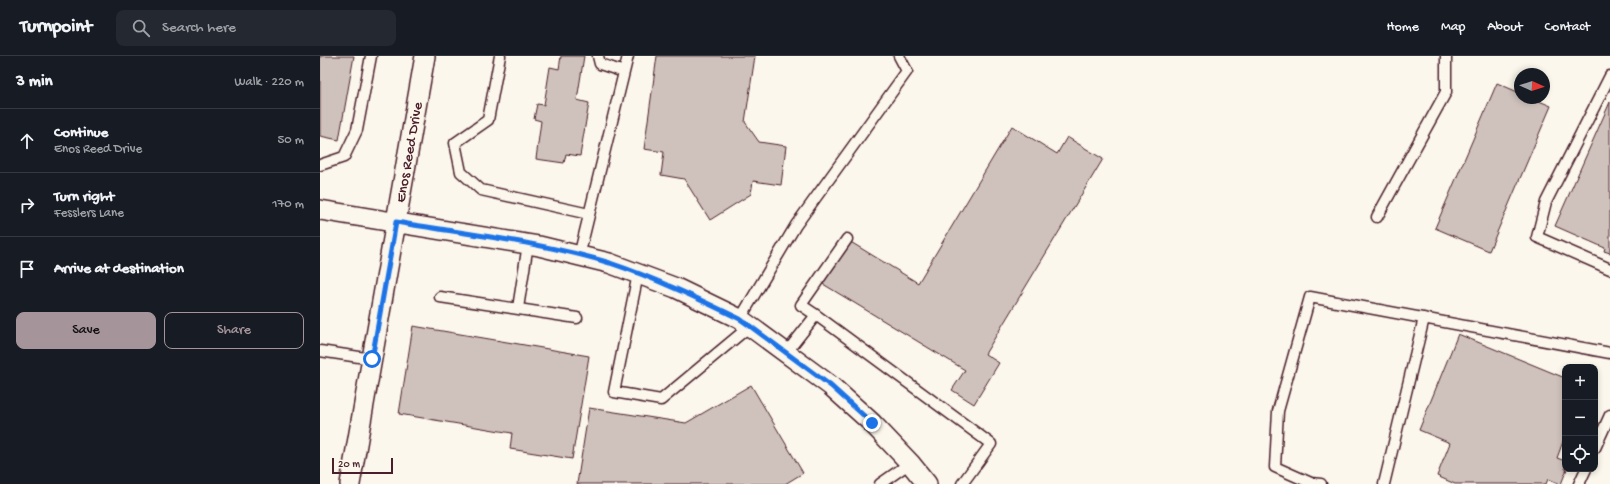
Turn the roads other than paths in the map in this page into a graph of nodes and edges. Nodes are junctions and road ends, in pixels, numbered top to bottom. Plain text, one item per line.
1 (371, 56) edge
2 (425, 56) edge
3 (500, 56) edge
4 (598, 56) edge
5 (628, 56) edge
6 (899, 56) edge
7 (1446, 56) edge
8 (624, 72) junction
9 (1610, 76) edge
10 (320, 164) edge
11 (320, 210) edge
12 (589, 214) junction
13 (1377, 217) dead end
14 (396, 222) junction
15 (847, 239) dead end
16 (528, 244) junction
17 (579, 256) junction
18 (1610, 269) edge
19 (638, 274) junction
20 (440, 297) dead end
21 (518, 308) junction
22 (816, 315) junction
23 (578, 318) dead end
24 (1424, 318) junction
25 (745, 323) junction
26 (320, 351) edge
27 (786, 353) junction
28 (1610, 353) edge
29 (372, 359) junction
30 (1610, 415) edge
31 (1598, 441) edge
32 (910, 463) junction
33 (1585, 472) edge
34 (350, 484) edge
35 (880, 484) edge
36 (927, 484) edge
37 (962, 484) edge
38 (1321, 484) edge
39 (1384, 484) edge
40 (1579, 484) edge

1 - 10 lane
2 - 14 street, Enos Reed Drive
3 - 12 lane
4 - 8 lane
5 - 8 lane
6 - 25 lane
7 - 13 lane
8 - 12 lane
9 - 18 lane
11 - 14 street
12 - 17 lane
14 - 16 street
14 - 29 street, Enos Reed Drive
15 - 22 lane
16 - 17 street
16 - 21 lane
17 - 19 street
19 - 25 street
19 - 25 lane
20 - 21 lane
21 - 23 lane
22 - 27 lane
22 - 37 lane
24 - 28 lane
24 - 38 lane
24 - 39 lane
25 - 27 street
26 - 29 lane
27 - 32 street
29 - 34 street, Enos Reed Drive
30 - 31 lane
32 - 35 lane
32 - 36 street
33 - 40 lane

